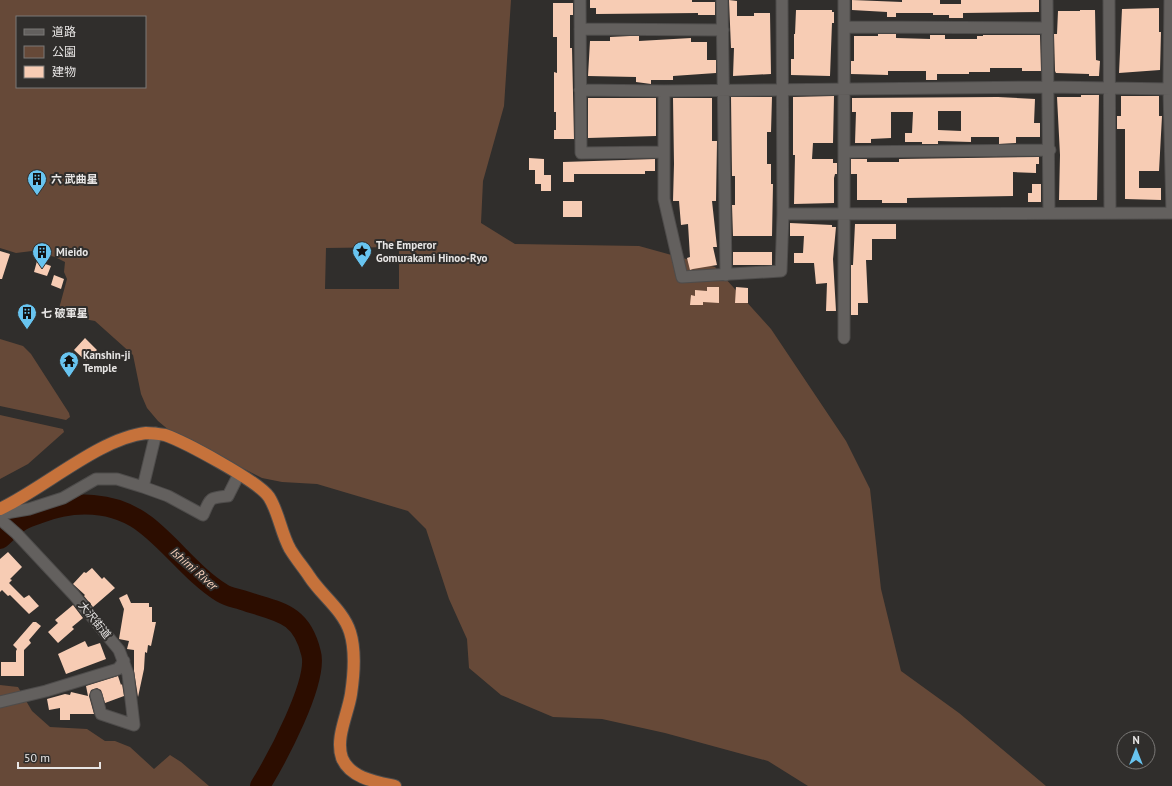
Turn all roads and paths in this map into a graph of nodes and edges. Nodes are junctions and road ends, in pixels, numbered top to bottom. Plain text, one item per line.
1 (580, 0) edge
2 (722, 0) edge
3 (782, 0) edge
4 (844, 0) edge
5 (1047, 0) edge
6 (1109, 0) edge
7 (1170, 0) edge
8 (844, 27) junction
9 (1171, 27) edge
10 (1047, 28) junction
11 (580, 29) junction
12 (723, 30) junction
13 (1048, 87) junction
14 (843, 88) junction
15 (1109, 88) junction
16 (725, 89) junction
17 (783, 89) junction
18 (1170, 89) edge
19 (580, 90) junction
20 (664, 91) junction
21 (1050, 150) junction
22 (1171, 151) edge
23 (663, 152) junction
24 (845, 152) junction
25 (1110, 212) junction
26 (1049, 213) junction
27 (1172, 213) edge
28 (783, 214) junction
29 (844, 214) junction
30 (726, 275) junction
31 (844, 338) dead end
32 (156, 433) junction
33 (239, 474) junction
34 (143, 487) junction
35 (0, 509) edge
36 (2, 519) edge
37 (124, 661) junction
38 (96, 695) dead end
39 (0, 702) edge
40 (395, 786) edge

1 - 11 street
2 - 12 street
3 - 17 street
4 - 8 street
5 - 10 street
6 - 15 street
7 - 9 street
8 - 10 street
8 - 14 street
9 - 18 street
10 - 13 street
11 - 12 street
11 - 19 street
12 - 16 street
13 - 14 street
13 - 15 street
13 - 21 street
14 - 17 street
14 - 24 street
15 - 18 street
15 - 25 street
16 - 17 street
16 - 20 street
16 - 30 street
17 - 28 street
18 - 22 street
19 - 20 street
19 - 23 street
20 - 23 street
21 - 24 street
21 - 26 street
22 - 27 street
23 - 30 street
24 - 29 street
25 - 26 street
25 - 27 street
26 - 29 street
28 - 29 street
28 - 30 street
29 - 31 street
32 - 33 highway
32 - 34 street
32 - 35 highway
33 - 34 street
33 - 40 highway
34 - 36 street
36 - 37 street, 大沢街道
37 - 38 street, 大沢街道
37 - 39 street

